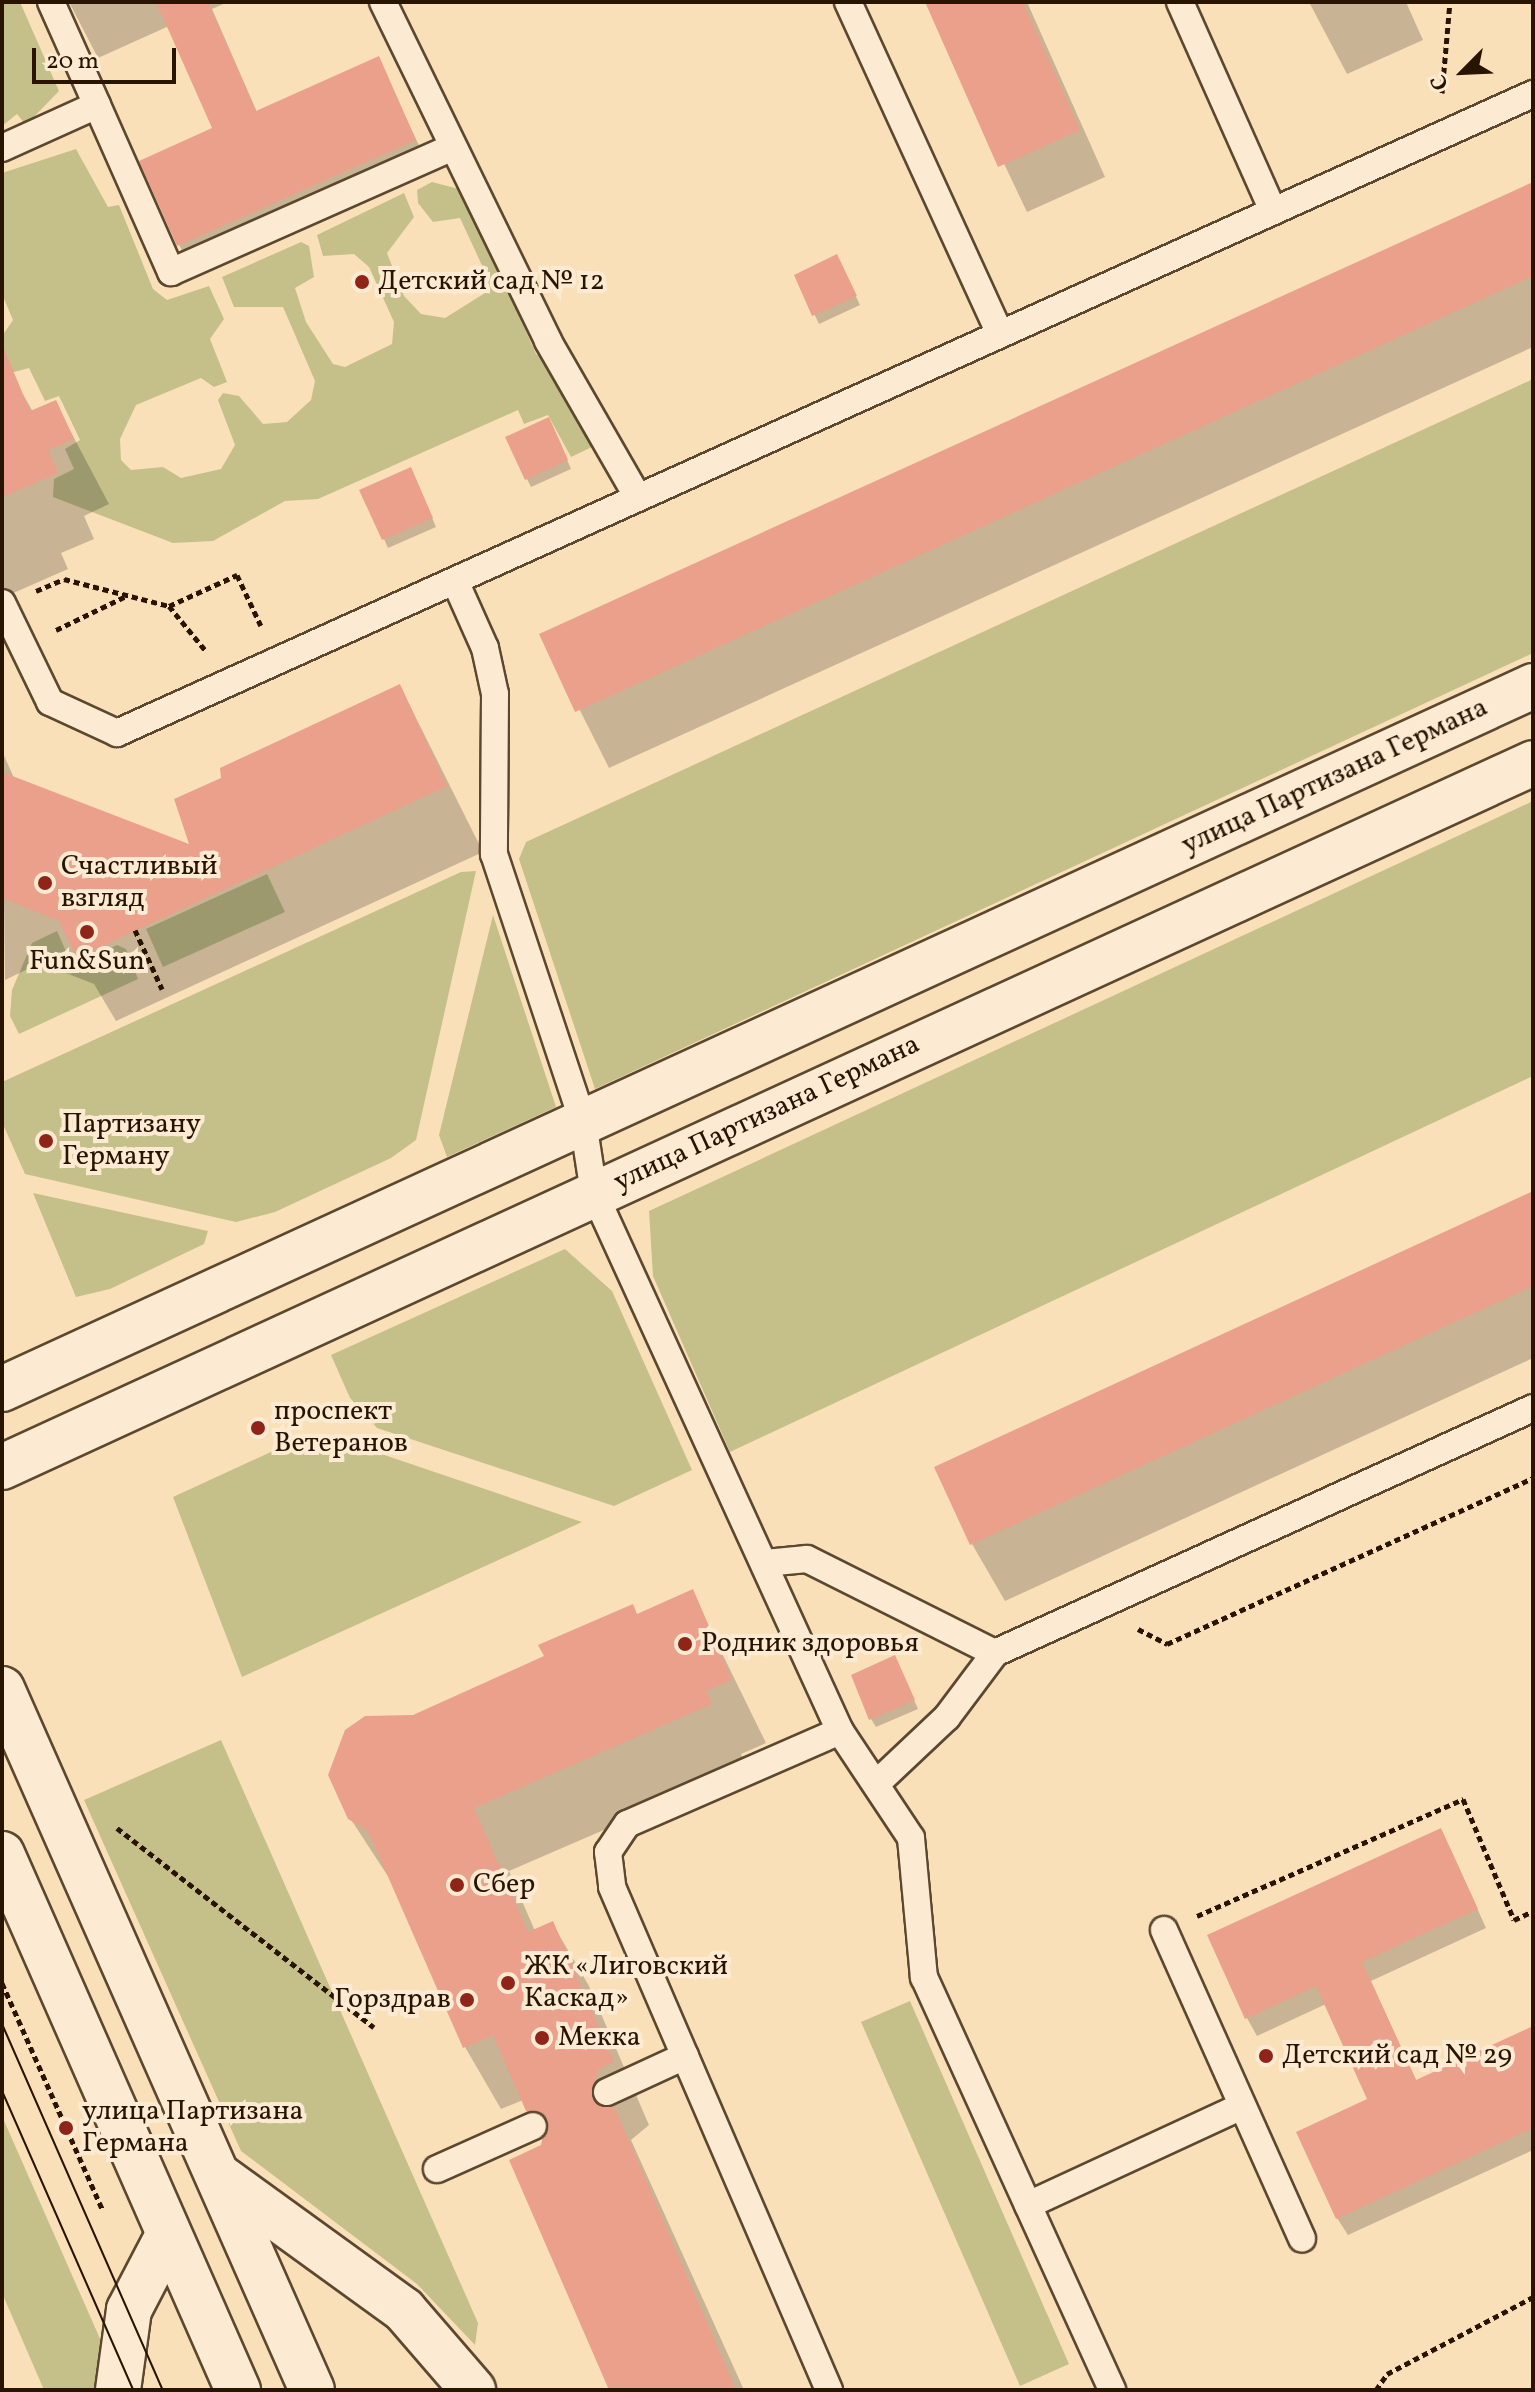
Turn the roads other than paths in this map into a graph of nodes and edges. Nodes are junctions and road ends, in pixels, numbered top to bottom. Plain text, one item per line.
1 (51, 2) edge
2 (383, 2) edge
3 (848, 2) edge
4 (1180, 2) edge
5 (1533, 94) edge
6 (97, 105) junction
7 (2, 148) edge
8 (449, 149) junction
9 (1273, 211) junction
10 (1000, 334) junction
11 (637, 496) junction
12 (455, 581) junction
13 (3, 604) edge
14 (1533, 686) edge
15 (1533, 763) edge
16 (583, 1122) junction
17 (594, 1193) junction
18 (2, 1389) edge
19 (1533, 1408) edge
20 (2, 1467) edge
21 (765, 1563) junction
22 (995, 1653) junction
23 (2, 1689) edge
24 (840, 1731) junction
25 (876, 1784) junction
26 (2, 1854) edge
27 (1164, 1930) road end
28 (685, 2056) junction
29 (607, 2092) dead end
30 (1242, 2106) junction
31 (533, 2126) dead end
32 (437, 2169) dead end
33 (219, 2176) junction
34 (1028, 2205) junction
35 (168, 2235) junction
36 (1302, 2238) dead end
37 (118, 2390) edge
38 (238, 2390) edge
39 (312, 2390) edge
40 (473, 2390) edge
41 (829, 2390) edge
42 (1112, 2390) edge

1 - 6 lane
2 - 8 lane
3 - 10 lane
4 - 9 lane
5 - 9 lane
6 - 7 lane
6 - 8 lane
8 - 11 lane
9 - 10 lane
10 - 11 lane
11 - 12 lane
12 - 13 lane
12 - 16 lane
14 - 16 main road, улица Партизана Германа
15 - 17 main road, улица Партизана Германа
16 - 17 lane
16 - 18 main road, улица Партизана Германа
17 - 20 main road, улица Партизана Германа
17 - 21 lane
19 - 22 lane
21 - 22 lane
21 - 24 lane
22 - 25 lane
23 - 33 main road
24 - 25 lane
24 - 28 lane
25 - 34 lane
26 - 35 main road
27 - 30 lane
28 - 29 lane
28 - 41 lane
30 - 34 lane
30 - 36 lane
31 - 32 lane
33 - 39 main road
33 - 40 main road
34 - 42 lane
35 - 37 main road
35 - 38 main road

